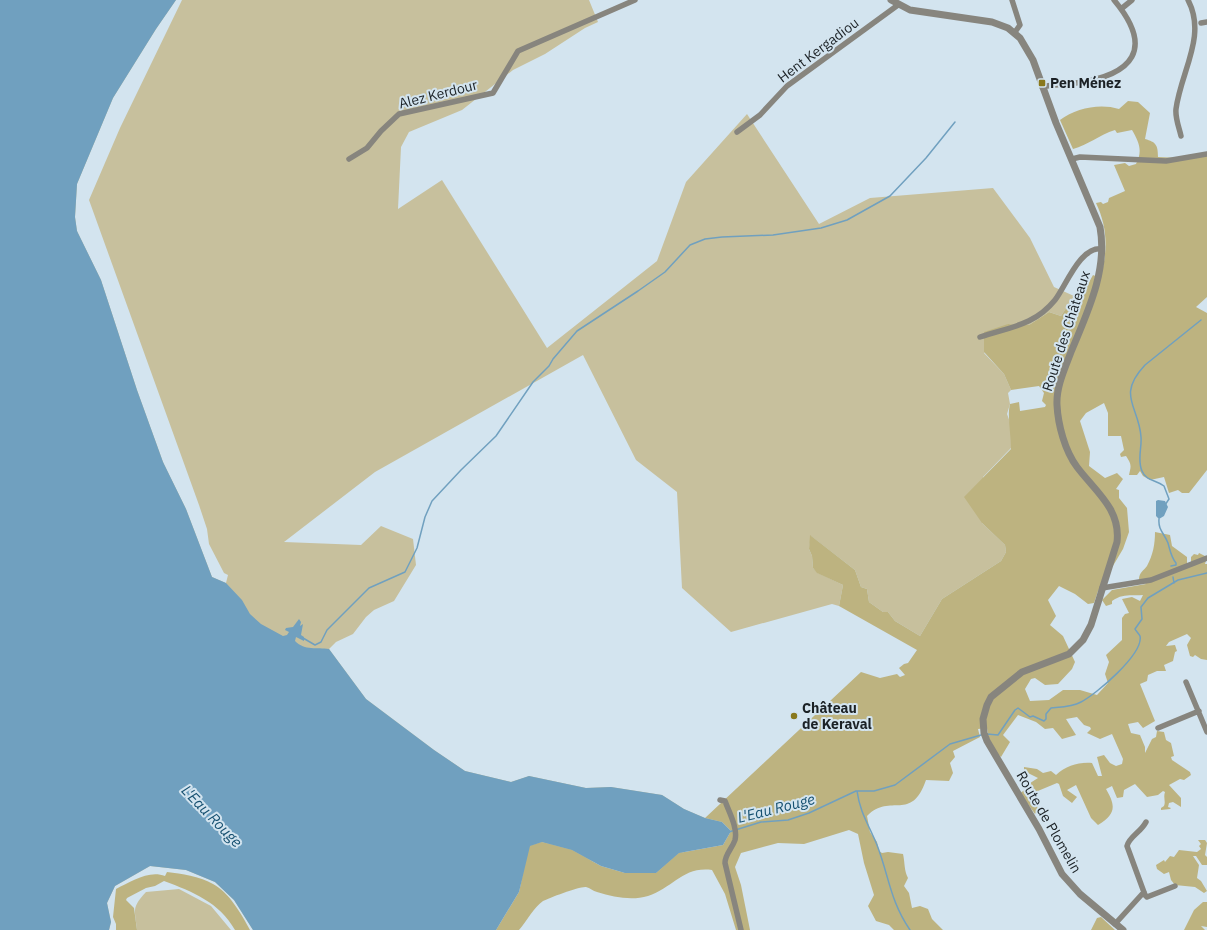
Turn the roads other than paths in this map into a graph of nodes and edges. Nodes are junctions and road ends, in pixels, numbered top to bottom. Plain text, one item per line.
1 (635, 0) edge
2 (891, 0) edge
3 (1012, 0) edge
4 (1114, 0) edge
5 (1132, 0) edge
6 (1188, 0) edge
7 (898, 5) junction
8 (1121, 9) junction
9 (1203, 24) edge
10 (1015, 32) junction
11 (1201, 37) dead end
12 (1042, 87) junction
13 (737, 132) dead end
14 (1182, 136) dead end
15 (1207, 154) edge
16 (349, 159) dead end
17 (1072, 159) junction
18 (1102, 249) junction
19 (980, 337) dead end
20 (1207, 558) edge
21 (1102, 588) junction
22 (1186, 682) dead end
23 (1199, 711) junction
24 (1158, 728) dead end
25 (1207, 732) edge
26 (984, 734) joint
27 (720, 800) dead end
28 (1146, 822) dead end
29 (1175, 886) dead end
30 (1144, 892) junction
31 (1115, 924) junction
32 (741, 930) edge
33 (1123, 930) edge

1 - 16 street, Alez Kerdour
2 - 7 street
3 - 10 street
4 - 8 street
5 - 8 street
6 - 9 street
7 - 10 street
7 - 13 street, Hent Kergadiou
8 - 12 street
10 - 12 street, Route des Châteaux
11 - 14 street
12 - 17 street, Route des Châteaux
15 - 17 street
17 - 18 street, Route des Châteaux
18 - 19 street
18 - 21 street, Route des Châteaux
20 - 21 street
21 - 26 street, Route des Châteaux
22 - 23 street
23 - 24 street
23 - 25 street
26 - 31 street, Route de Plomelin
27 - 32 street
28 - 30 street
29 - 30 street
30 - 31 street
31 - 33 street, Route de Plomelin

